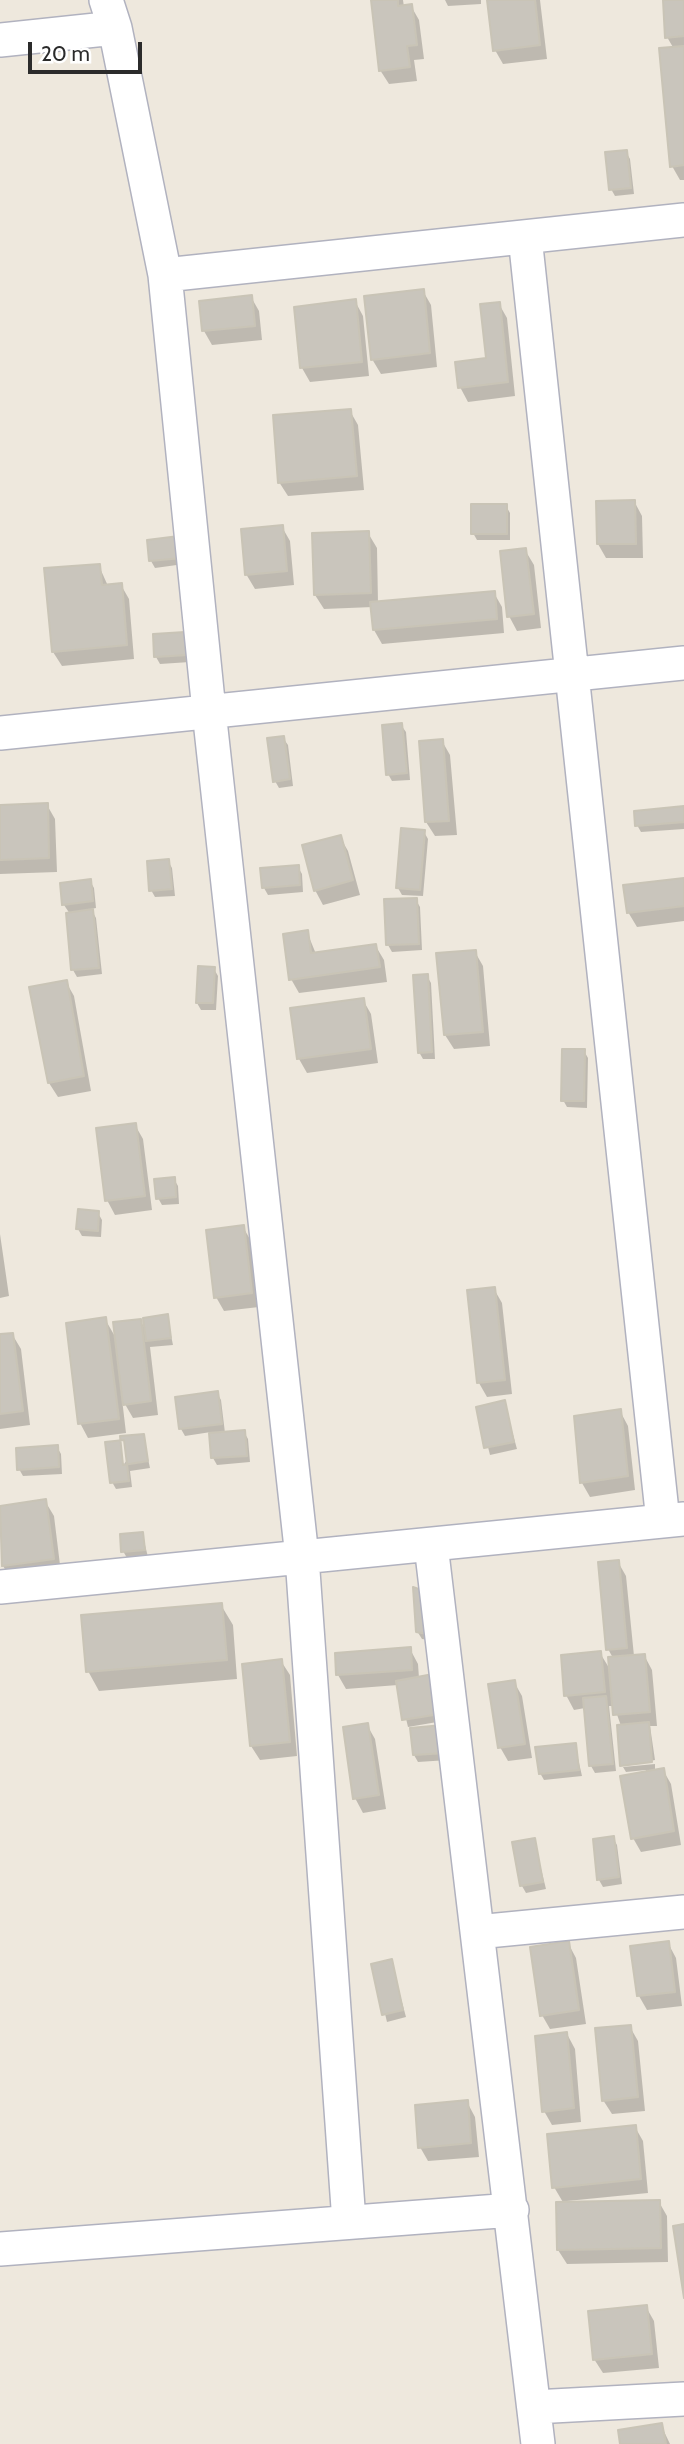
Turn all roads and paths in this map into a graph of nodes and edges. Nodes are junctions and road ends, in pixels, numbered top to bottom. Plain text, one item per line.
1 (110, 14) edge
2 (0, 40) edge
3 (684, 220) edge
4 (525, 237) junction
5 (165, 275) junction
6 (684, 663) edge
7 (570, 674) junction
8 (209, 712) junction
9 (0, 733) edge
10 (674, 1520) edge
11 (431, 1545) junction
12 (302, 1557) junction
13 (0, 1587) edge
14 (684, 1912) edge
15 (477, 1932) junction
16 (512, 2210) junction
17 (349, 2222) junction
18 (0, 2249) edge
19 (684, 2399) edge
20 (534, 2407) junction
21 (538, 2444) edge

1 - 2 street
1 - 5 street
3 - 4 street
4 - 5 street
4 - 7 street
5 - 8 street
6 - 7 street
7 - 8 street
7 - 10 street
8 - 9 street
8 - 12 street
10 - 11 street
11 - 12 street
11 - 15 street
12 - 13 street
12 - 17 street
14 - 15 street
15 - 16 street
16 - 17 street
16 - 20 street
17 - 18 street
19 - 20 street
20 - 21 street

